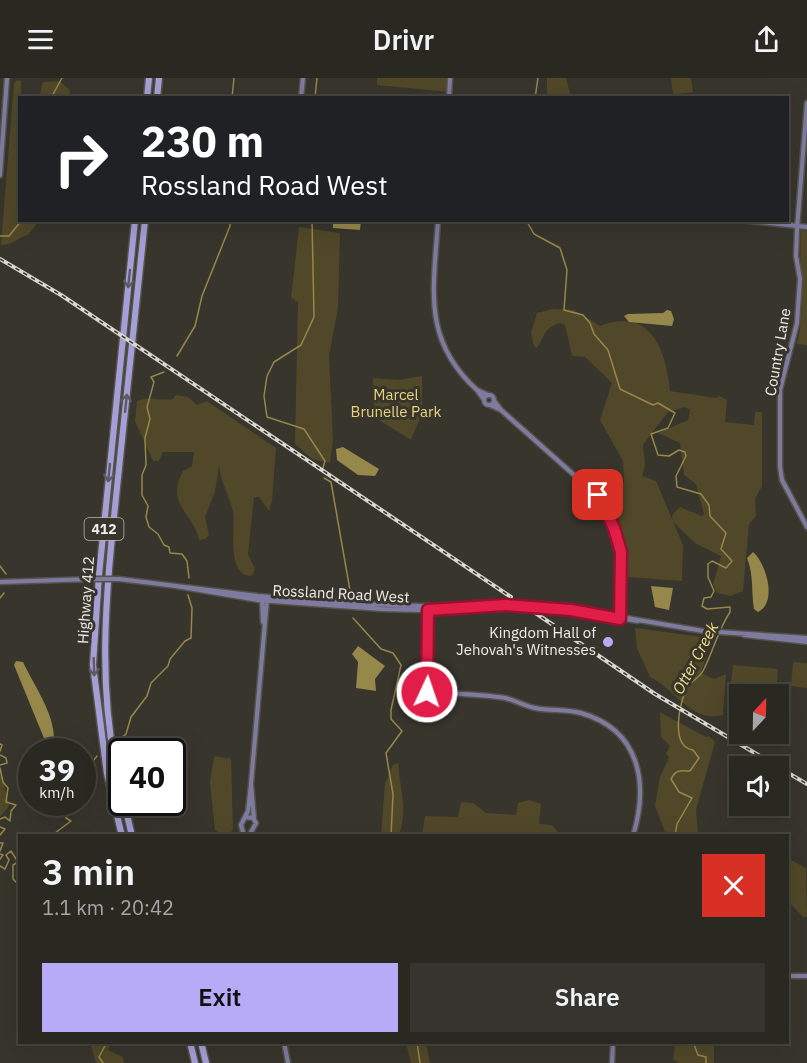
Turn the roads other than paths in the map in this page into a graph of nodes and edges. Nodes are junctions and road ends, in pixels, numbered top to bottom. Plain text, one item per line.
1 (7, 78) edge
2 (149, 78) edge
3 (159, 78) edge
4 (303, 78) edge
5 (450, 78) edge
6 (147, 96) edge
7 (158, 96) edge
8 (301, 96) edge
9 (449, 96) edge
10 (807, 103) edge
11 (0, 175) edge
12 (135, 222) edge
13 (145, 222) edge
14 (438, 222) edge
15 (759, 222) edge
16 (797, 226) junction
17 (807, 227) edge
18 (477, 390) junction
19 (489, 395) junction
20 (484, 400) junction
21 (494, 400) junction
22 (490, 405) junction
23 (501, 410) junction
24 (582, 482) junction
25 (592, 486) junction
26 (586, 492) junction
27 (598, 492) junction
28 (591, 497) junction
29 (603, 505) junction
30 (807, 527) edge
31 (0, 582) edge
32 (265, 599) junction
33 (428, 608) junction
34 (620, 618) junction
35 (807, 640) edge
36 (110, 738) edge
37 (251, 784) junction
38 (127, 816) edge
39 (244, 818) junction
40 (254, 819) junction
41 (243, 829) junction
42 (251, 833) edge
43 (122, 834) edge
44 (132, 834) edge
45 (244, 834) edge
46 (633, 834) edge
47 (789, 976) edge
48 (807, 976) edge
49 (190, 1044) edge
50 (201, 1044) edge
51 (282, 1044) edge
52 (613, 1044) edge
53 (195, 1063) edge
54 (206, 1063) edge
55 (288, 1063) edge
56 (612, 1063) edge

1 - 11 street
2 - 6 highway
3 - 7 highway
4 - 8 street
5 - 9 street
10 - 16 street, Country Lane
12 -> 43 highway, Highway 412 / 412
36 -> 13 highway, Highway 412 / 412
14 - 18 street
15 - 16 street
16 - 17 street
16 - 30 street, Country Lane
18 - 19 street
18 - 20 street
19 - 20 street
19 - 21 street
20 - 22 street
21 - 22 street
21 - 23 street
22 - 23 street
23 - 24 street
24 - 25 street
24 - 26 street
25 - 26 street
25 - 27 street
26 - 28 street
27 - 28 street
27 - 29 street
28 - 29 street
29 - 34 street
31 - 32 street, Rossland Road West, bridge
32 - 33 street, Rossland Road West
32 - 37 street
33 - 34 street, Rossland Road West
33 - 46 street
34 - 35 street, Rossland Road West
37 - 39 street
37 - 40 street
38 - 44 highway
39 - 40 street
39 - 41 street
40 - 42 street
41 - 42 street
41 - 45 street
47 - 48 street
49 - 53 highway
50 - 54 highway
51 - 55 street
52 - 56 street

